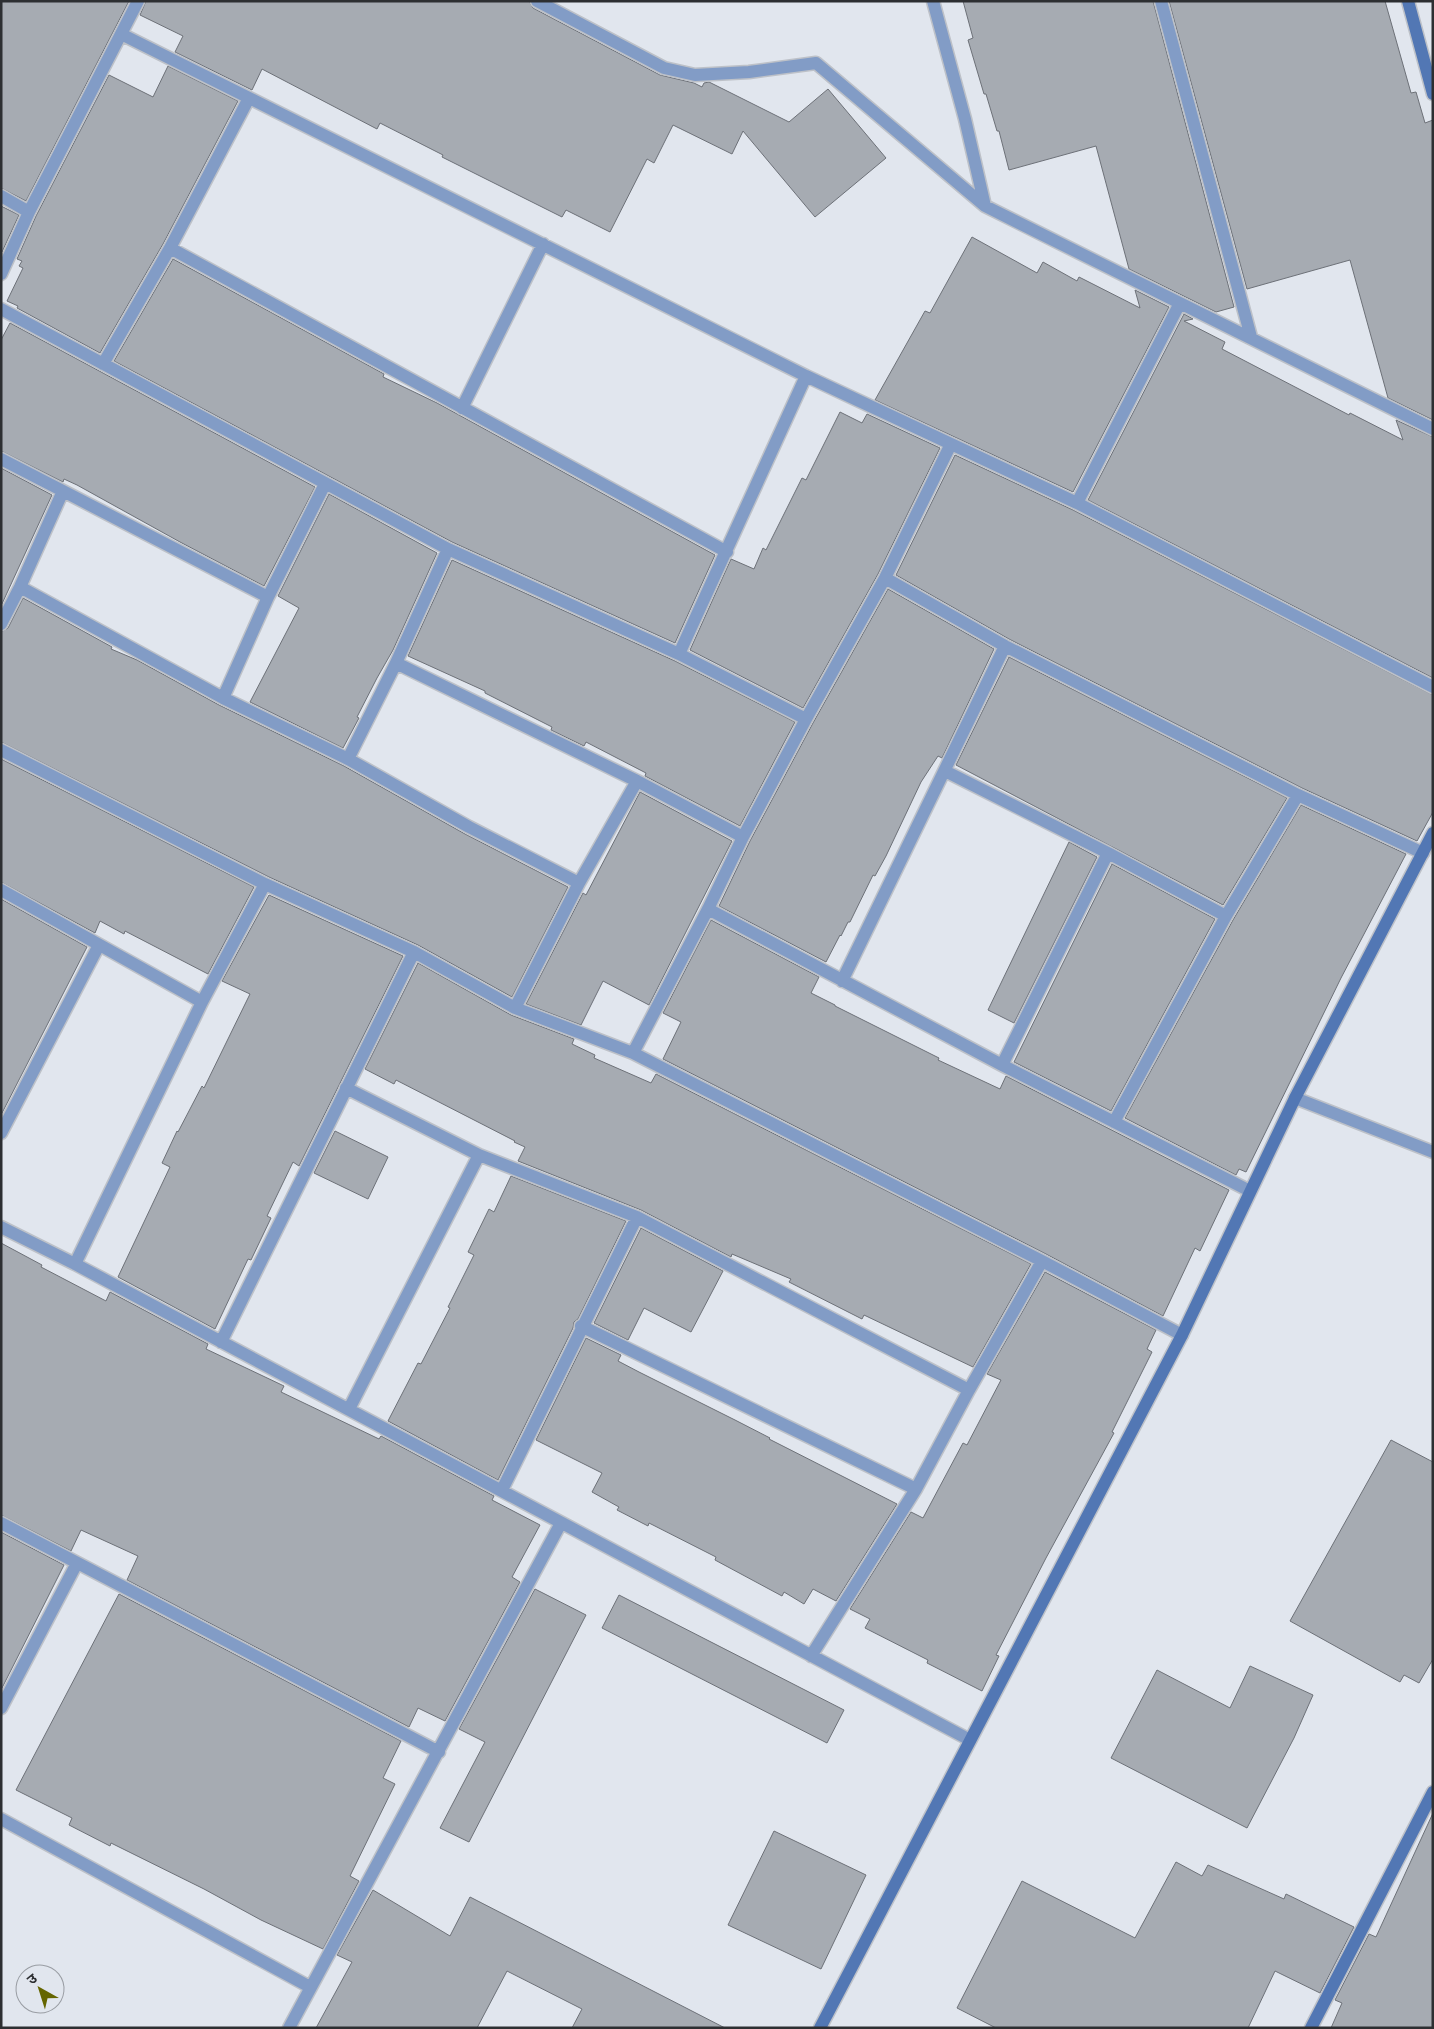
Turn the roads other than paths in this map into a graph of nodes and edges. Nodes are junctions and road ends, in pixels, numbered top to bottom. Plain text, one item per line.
1 (138, 1) edge
2 (536, 1) edge
3 (933, 1) edge
4 (1161, 1) edge
5 (1408, 1) edge
6 (121, 34) junction
7 (1433, 94) edge
8 (249, 98) junction
9 (1, 196) edge
10 (986, 206) junction
11 (29, 212) junction
12 (542, 244) junction
13 (170, 248) junction
14 (1, 274) edge
15 (1180, 303) junction
16 (1, 309) edge
17 (1251, 337) junction
18 (103, 364) junction
19 (806, 376) junction
20 (462, 408) junction
21 (1433, 429) edge
22 (951, 444) junction
23 (1, 459) edge
24 (325, 484) junction
25 (63, 491) junction
26 (1077, 503) junction
27 (448, 549) junction
28 (727, 552) junction
29 (885, 578) junction
30 (20, 586) junction
31 (268, 598) junction
32 (1, 624) edge
33 (1005, 646) junction
34 (679, 654) junction
35 (396, 663) junction
36 (1433, 687) edge
37 (224, 698) junction
38 (806, 719) junction
39 (1, 750) edge
40 (348, 759) junction
41 (945, 770) junction
42 (637, 781) junction
43 (1298, 795) junction
44 (1433, 833) edge
45 (743, 837) junction
46 (1108, 853) junction
47 (1423, 853) junction
48 (579, 883) junction
49 (265, 884) junction
50 (1, 890) edge
51 (708, 909) junction
52 (1226, 916) junction
53 (99, 945) junction
54 (414, 952) junction
55 (842, 981) junction
56 (202, 1002) junction
57 (515, 1008) junction
58 (633, 1053) junction
59 (1002, 1065) junction
60 (346, 1088) junction
61 (1295, 1098) junction
62 (1114, 1122) junction
63 (1, 1134) edge
64 (1433, 1152) edge
65 (479, 1155) junction
66 (1250, 1192) junction
67 (637, 1217) junction
68 (1, 1227) edge
69 (1042, 1260) junction
70 (75, 1264) junction
71 (582, 1326) junction
72 (1182, 1335) junction
73 (221, 1342) junction
74 (969, 1390) junction
75 (349, 1409) junction
76 (916, 1489) junction
77 (502, 1490) junction
78 (1, 1523) edge
79 (561, 1523) junction
80 (77, 1563) junction
81 (811, 1656) junction
82 (1, 1708) edge
83 (970, 1740) junction
84 (439, 1752) junction
85 (1433, 1792) edge
86 (1, 1818) edge
87 (310, 1987) junction
88 (289, 2028) edge
89 (820, 2028) edge
90 (1311, 2028) edge

1 - 6 street
2 - 10 street
3 - 10 street
4 - 17 street
5 - 7 street
6 - 8 street
6 - 11 street
8 - 12 street
8 - 13 street
9 - 11 street
10 - 15 street
11 - 14 street
12 - 19 street
12 - 20 street
13 - 18 street
13 - 20 street
15 - 17 street
15 - 26 street
16 - 18 street
17 - 21 street
18 - 24 street
19 - 22 street
19 - 28 street
20 - 28 street
22 - 26 street
22 - 29 street
23 - 25 street
24 - 27 street
24 - 31 street
25 - 30 street
25 - 31 street
26 - 36 street
27 - 34 street
27 - 35 street
28 - 34 street
29 - 33 street
29 - 38 street
30 - 32 street
30 - 37 street
31 - 37 street
33 - 41 street
33 - 43 street
34 - 38 street
35 - 40 street
35 - 42 street
37 - 40 street
38 - 45 street
39 - 49 street
40 - 48 street
41 - 46 street
41 - 55 street
42 - 45 street
42 - 48 street
43 - 47 street
43 - 52 street
44 - 47 street
45 - 51 street
46 - 52 street
46 - 59 street
47 - 61 street
48 - 57 street
49 - 54 street
49 - 56 street
50 - 53 street
51 - 55 street
51 - 58 street
52 - 62 street
53 - 56 street
53 - 63 street
54 - 57 street
54 - 60 street
55 - 59 street
56 - 70 street
57 - 58 street
58 - 69 street
59 - 62 street
60 - 65 street
60 - 73 street
61 - 64 street
61 - 66 street
62 - 66 street
65 - 67 street
65 - 75 street
66 - 72 street
67 - 71 street
67 - 74 street
68 - 70 street
69 - 72 street
69 - 74 street
70 - 73 street
71 - 76 street
71 - 77 street
72 - 83 street
73 - 75 street
74 - 76 street
75 - 77 street
76 - 81 street
77 - 79 street
78 - 80 street
79 - 81 street
79 - 84 street
80 - 82 street
80 - 84 street
81 - 83 street
83 - 89 street
84 - 87 street
85 - 90 street
86 - 87 street
87 - 88 street

